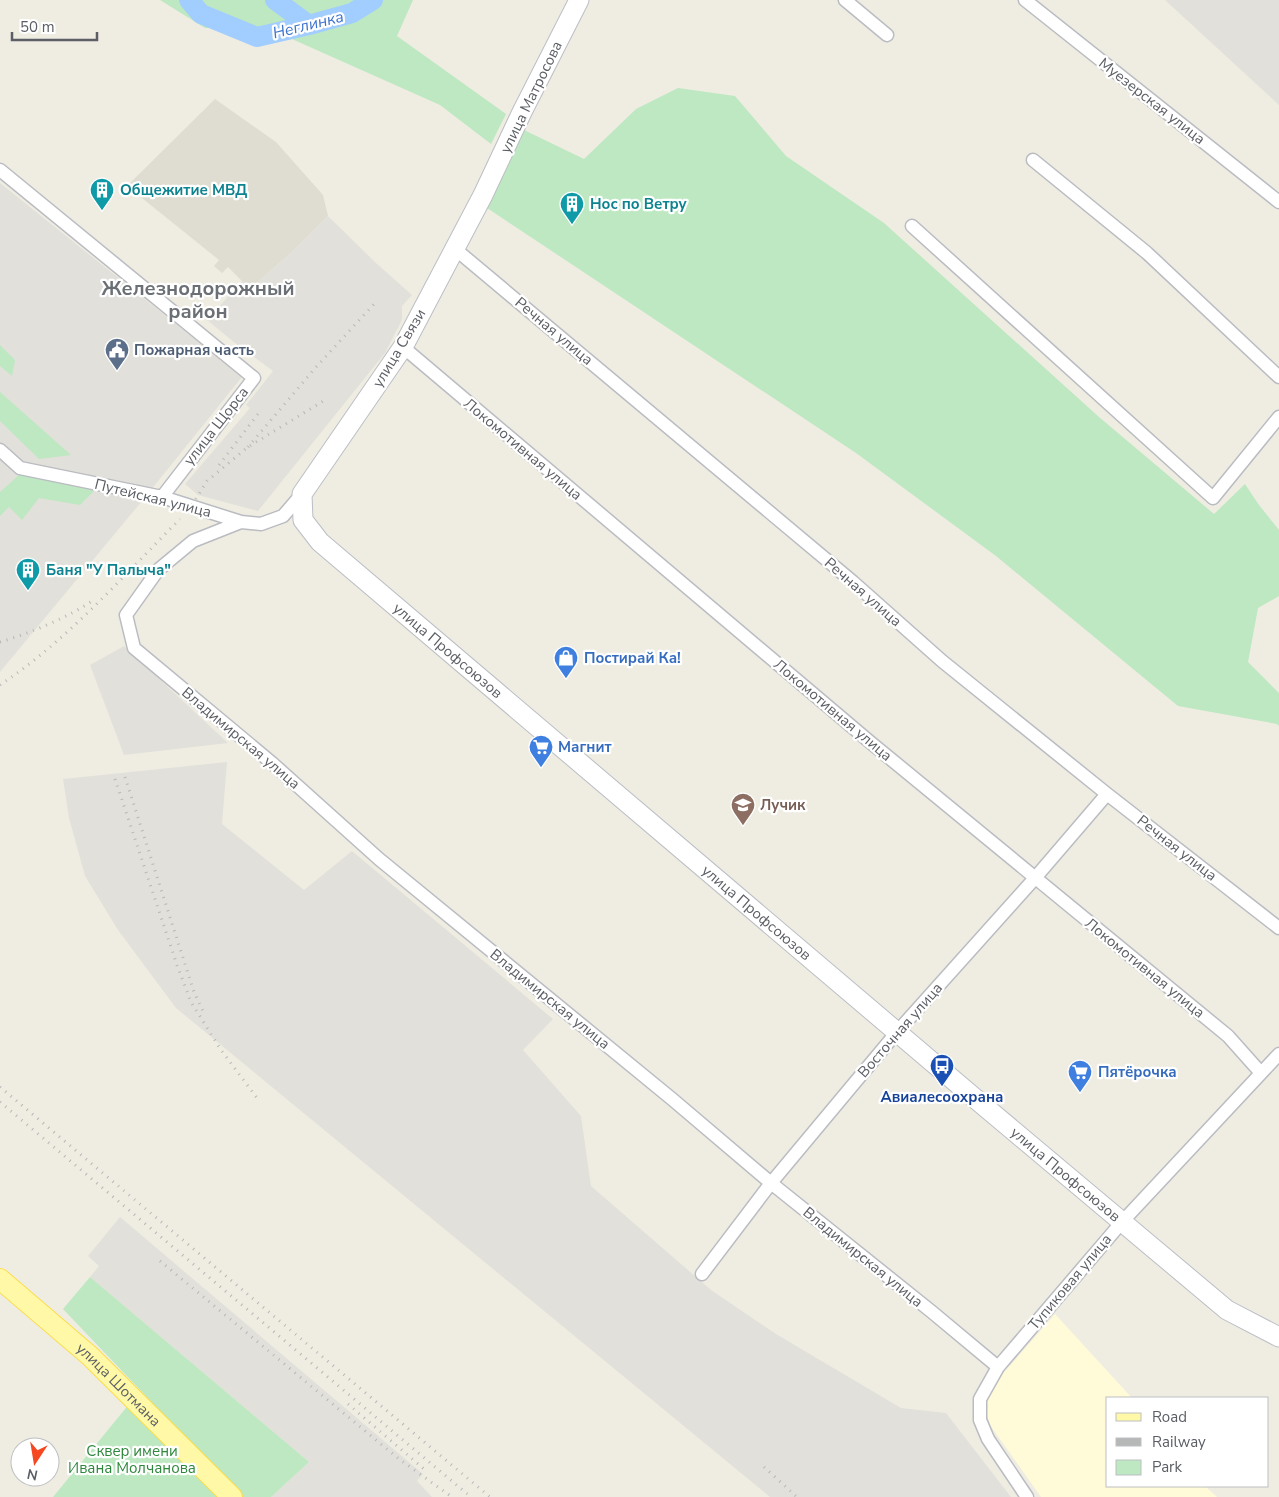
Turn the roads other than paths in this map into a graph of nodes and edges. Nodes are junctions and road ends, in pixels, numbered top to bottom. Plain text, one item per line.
1 (579, 0) edge
2 (844, 0) edge
3 (1025, 0) edge
4 (887, 35) dead end
5 (1033, 160) dead end
6 (0, 170) edge
7 (483, 195) joint
8 (1279, 202) edge
9 (912, 226) dead end
10 (454, 248) junction
11 (403, 347) junction
12 (1279, 377) edge
13 (1279, 417) edge
14 (0, 450) edge
15 (302, 494) junction
16 (162, 497) junction
17 (241, 522) junction
18 (1108, 794) junction
19 (1035, 878) junction
20 (1279, 928) edge
21 (897, 1032) junction
22 (1279, 1054) edge
23 (1261, 1073) junction
24 (771, 1184) junction
25 (1122, 1222) junction
26 (702, 1274) dead end
27 (0, 1279) edge
28 (1279, 1337) edge
29 (998, 1367) junction
30 (232, 1497) edge
31 (1027, 1497) edge

1 - 7 main road, улица Матросова
2 - 4 street
3 - 8 street, Муезерская улица
5 - 12 street
6 - 16 street, улица Щорса
7 - 10 main road, улица Связи
9 - 13 street
10 - 11 main road, улица Связи
10 - 18 street, Речная улица
11 - 15 main road, улица Связи
11 - 19 street, Локомотивная улица
14 - 16 street, Путейская улица
15 - 17 street, Путейская улица
15 - 21 main road, улица Профсоюзов
16 - 17 street, Путейская улица
17 - 24 street, Владимирская улица
18 - 19 street, Восточная улица
18 - 20 street, Речная улица
19 - 21 street, Восточная улица
19 - 23 street, Локомотивная улица
21 - 24 street, Восточная улица
21 - 25 main road, улица Профсоюзов
22 - 23 street, Тупиковая улица
23 - 25 street, Тупиковая улица
24 - 26 street, Восточная улица
24 - 29 street, Владимирская улица
25 - 28 main road, улица Профсоюзов
25 - 29 street, Тупиковая улица
27 - 30 main road, улица Шотмана
29 - 31 street, Тупиковая улица

